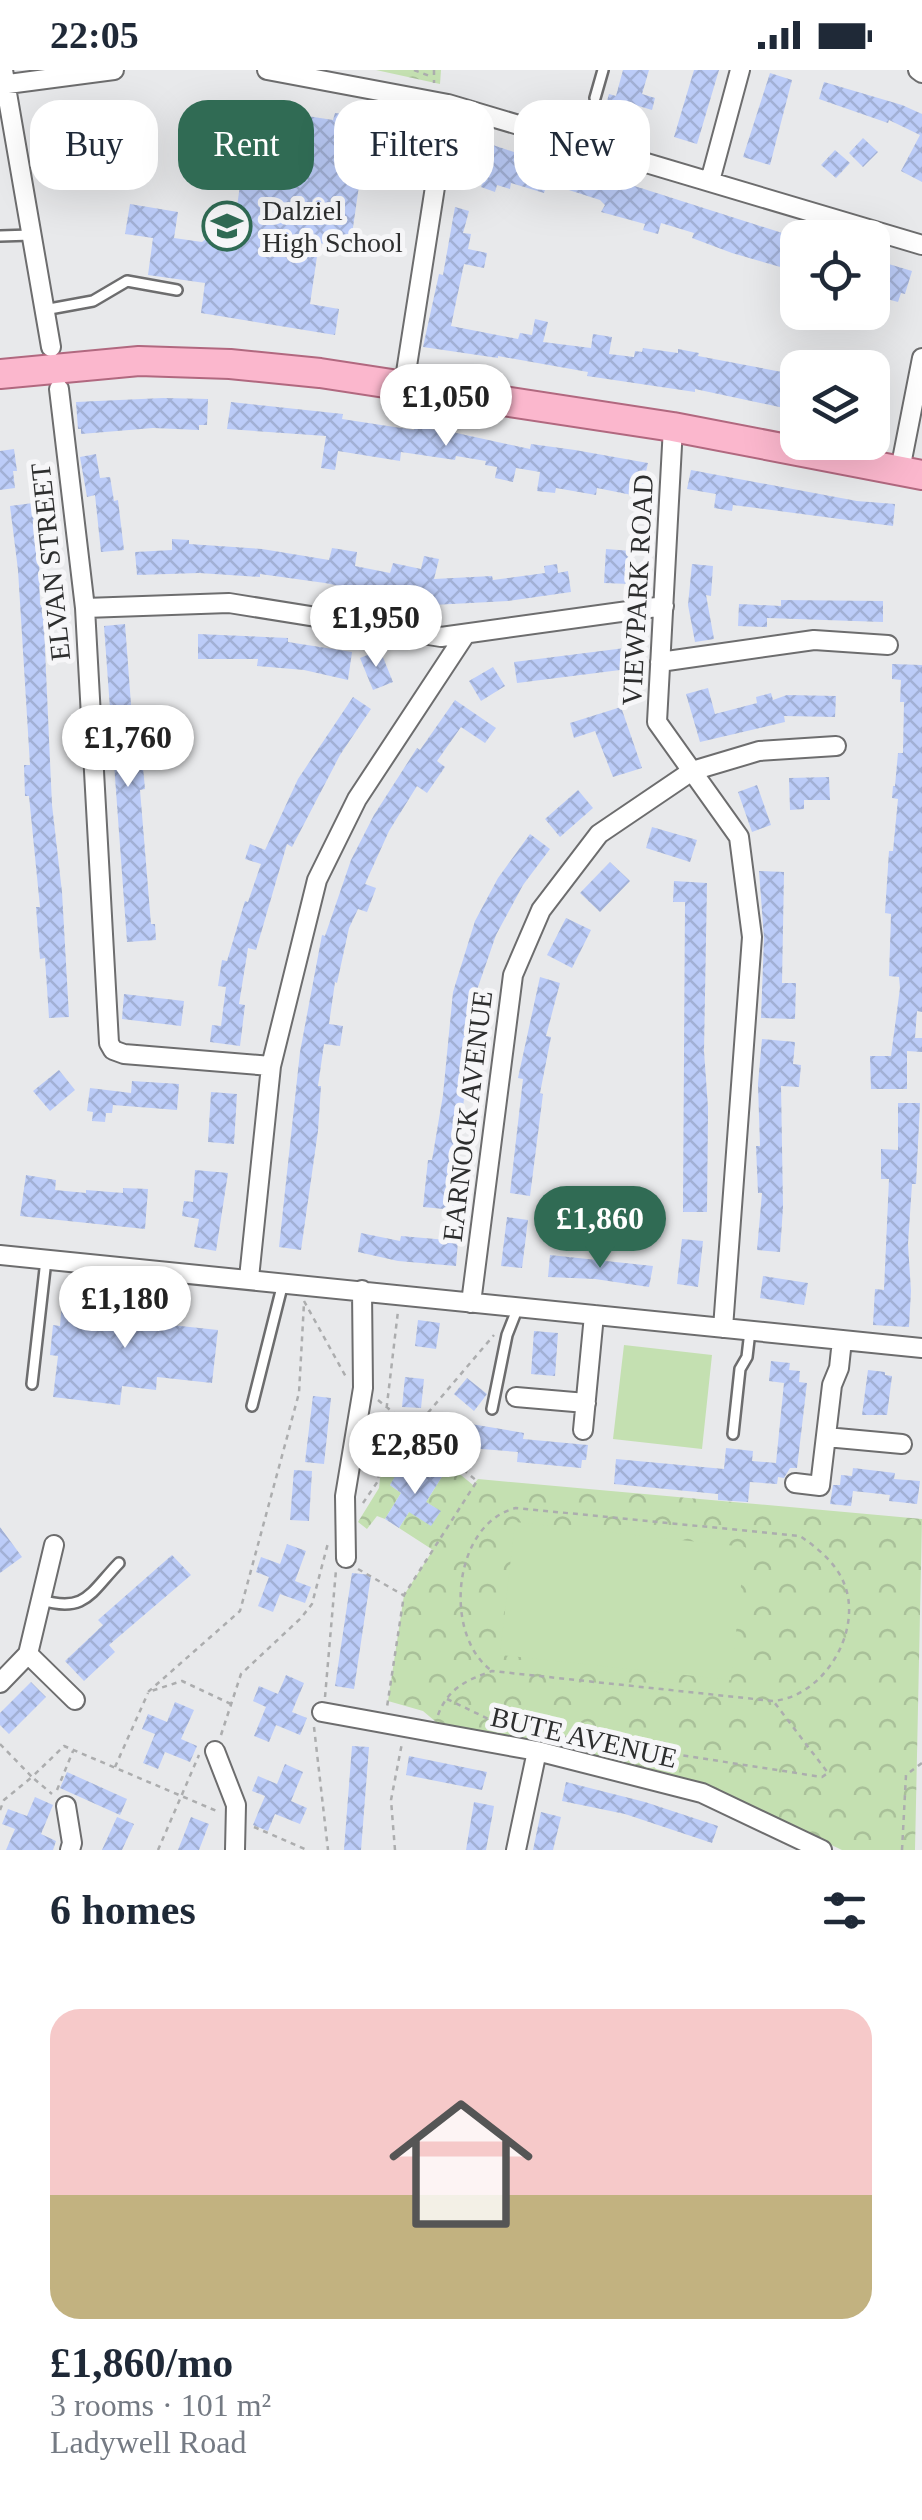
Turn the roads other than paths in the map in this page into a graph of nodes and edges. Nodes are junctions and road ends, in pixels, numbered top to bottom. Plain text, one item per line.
1 (114, 70) edge
2 (268, 70) edge
3 (603, 70) edge
4 (740, 70) edge
5 (3, 80) edge
6 (596, 98) dead end
7 (427, 100) edge
8 (494, 118) edge
9 (710, 181) junction
10 (435, 190) edge
11 (32, 235) junction
12 (0, 236) edge
13 (922, 245) edge
14 (177, 290) dead end
15 (44, 310) junction
16 (51, 346) dead end
17 (922, 358) edge
18 (0, 374) edge
19 (404, 385) junction
20 (59, 389) dead end
21 (672, 427) junction
22 (911, 472) edge
23 (664, 606) junction
24 (85, 608) junction
25 (465, 635) junction
26 (888, 645) dead end
27 (660, 662) junction
28 (836, 746) dead end
29 (692, 772) junction
30 (271, 1066) junction
31 (0, 1255) edge
32 (46, 1260) junction
33 (249, 1278) junction
34 (283, 1282) junction
35 (362, 1290) junction
36 (471, 1302) junction
37 (518, 1307) junction
38 (594, 1315) junction
39 (723, 1328) junction
40 (750, 1331) junction
41 (842, 1340) junction
42 (922, 1348) edge
43 (32, 1384) dead end
44 (516, 1397) dead end
45 (586, 1403) junction
46 (252, 1406) dead end
47 (492, 1409) dead end
48 (584, 1430) dead end
49 (733, 1434) dead end
50 (826, 1437) junction
51 (902, 1444) dead end
52 (795, 1483) dead end
53 (54, 1544) dead end
54 (119, 1563) dead end
55 (344, 1563) road end
56 (40, 1600) junction
57 (28, 1654) junction
58 (0, 1683) edge
59 (75, 1700) dead end
60 (322, 1712) dead end
61 (216, 1749) road end
62 (536, 1751) junction
63 (66, 1806) dead end
64 (783, 1842) edge
65 (70, 1850) edge
66 (234, 1850) edge
67 (516, 1850) edge
68 (822, 1850) edge

1 - 5 street
2 - 7 street
3 - 6 lane
4 - 9 street
5 - 11 street
8 - 9 street
9 - 13 street
10 - 19 street
11 - 12 lane
11 - 15 street
14 - 15 lane
15 - 16 street
17 - 22 street
18 - 19 main road
19 - 21 main road
20 - 24 street, ELVAN STREET
21 - 22 main road
21 - 23 street, VIEWPARK ROAD
23 - 25 street
23 - 27 street, VIEWPARK ROAD
24 - 25 street
24 - 30 street, ELVAN STREET
25 - 30 street
26 - 27 street
27 - 29 street, VIEWPARK ROAD
28 - 29 street, EARNOCK AVENUE
29 - 36 street, EARNOCK AVENUE
29 - 39 street, VIEWPARK ROAD
30 - 33 street
31 - 32 street
32 - 33 street
32 - 43 lane
33 - 34 street
34 - 35 street
34 - 46 lane
35 - 36 street
35 - 55 street
36 - 37 street
37 - 38 street
37 - 47 lane
38 - 39 street
38 - 45 street
39 - 40 street
40 - 41 street
40 - 49 lane
41 - 42 street
41 - 50 street
44 - 45 street
45 - 48 street
50 - 51 street
50 - 52 street
53 - 56 street
54 - 56 lane
56 - 57 street
57 - 58 street
57 - 59 street
60 - 62 street, BUTE AVENUE
61 - 66 street
62 - 64 street, BUTE AVENUE
62 - 67 street
63 - 65 street
64 - 68 street, BUTE AVENUE

